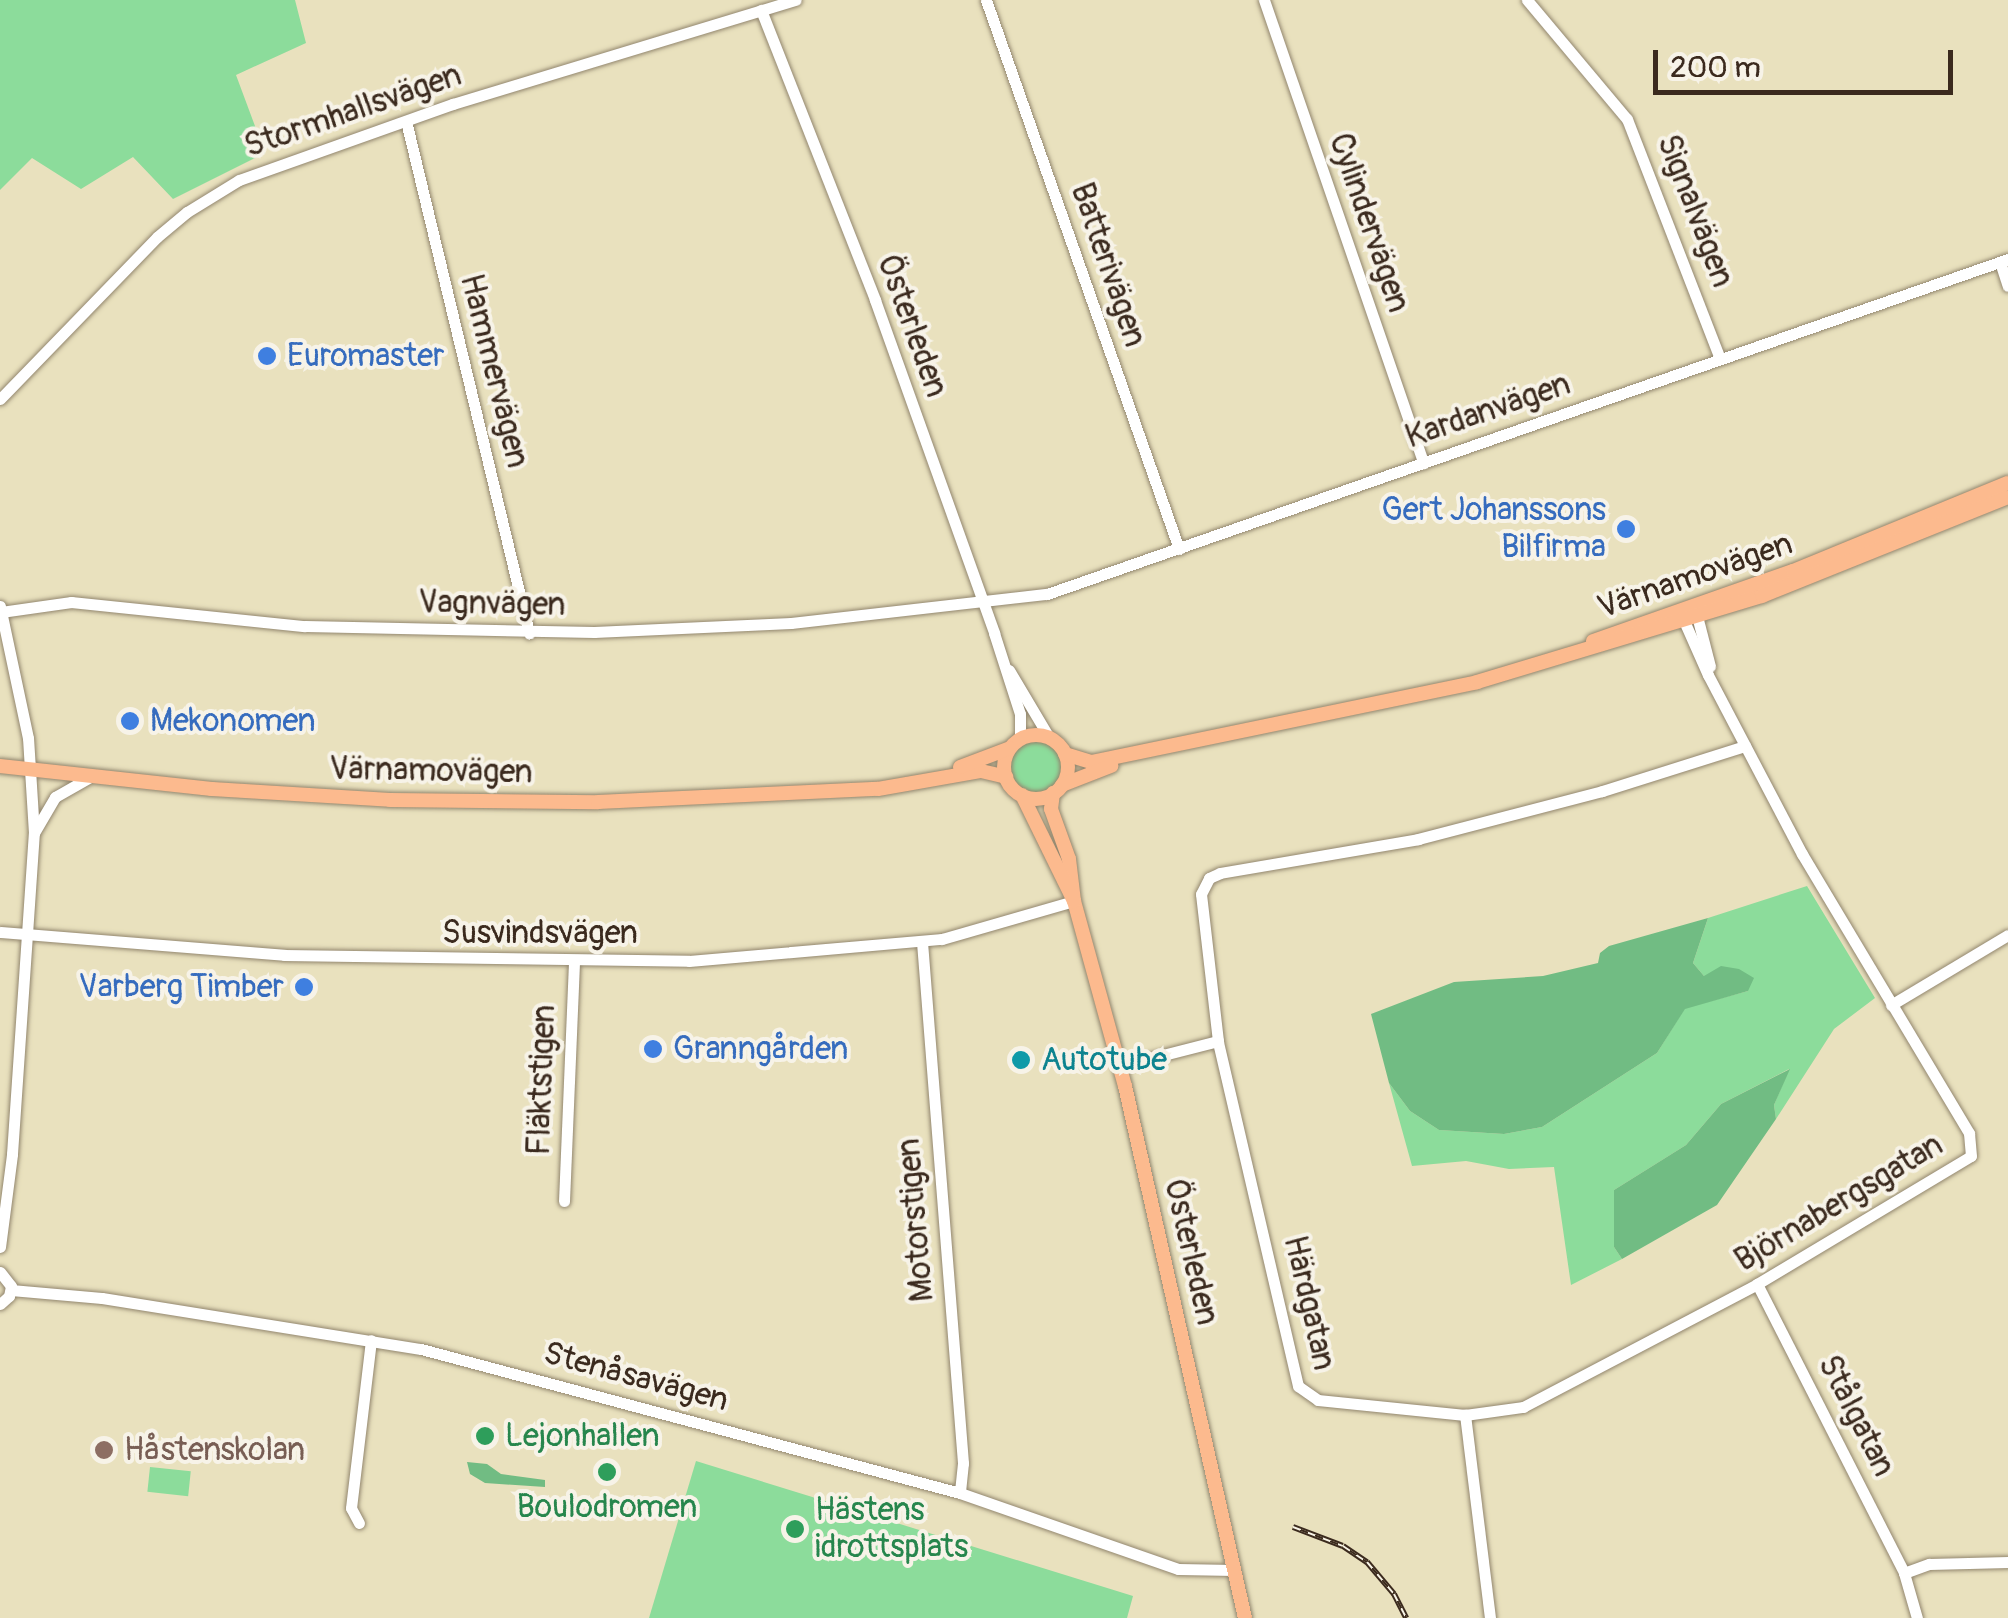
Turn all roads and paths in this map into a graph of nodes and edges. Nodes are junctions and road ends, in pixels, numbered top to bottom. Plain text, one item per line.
1 (796, 0) edge
2 (986, 0) edge
3 (1264, 0) edge
4 (1527, 0) edge
5 (762, 10) junction
6 (406, 121) junction
7 (2004, 261) edge
8 (2008, 286) edge
9 (1720, 359) junction
10 (0, 399) edge
11 (1422, 463) junction
12 (2008, 484) edge
13 (2008, 497) edge
14 (1179, 549) junction
15 (984, 603) junction
16 (1, 609) edge
17 (1689, 615) junction
18 (529, 633) junction
19 (1004, 663) junction
20 (1050, 738) junction
21 (1198, 742) junction
22 (1015, 743) junction
23 (1745, 746) junction
24 (1065, 754) junction
25 (0, 766) edge
26 (32, 769) junction
27 (93, 775) junction
28 (1006, 777) junction
29 (861, 787) junction
30 (1057, 789) junction
31 (1022, 795) junction
32 (34, 833) junction
33 (1074, 901) junction
34 (0, 932) edge
35 (27, 934) junction
36 (2008, 935) edge
37 (922, 942) junction
38 (574, 961) junction
39 (1891, 1005) junction
40 (1218, 1041) junction
41 (1120, 1066) junction
42 (6, 1154) edge
43 (564, 1201) dead end
44 (0, 1247) edge
45 (0, 1272) edge
46 (1758, 1284) junction
47 (11, 1290) junction
48 (0, 1304) edge
49 (371, 1340) junction
50 (1465, 1415) junction
51 (960, 1493) junction
52 (360, 1522) dead end
53 (2008, 1562) edge
54 (1234, 1570) junction
55 (1904, 1573) junction
56 (1246, 1618) edge
57 (1490, 1618) edge
58 (1917, 1618) edge

1 - 5 street, Stormhallsvägen
2 - 14 street, Batterivägen
3 - 11 street, Cylindervägen
4 - 9 street, Signalvägen
5 - 6 street, Stormhallsvägen
5 - 15 street, Österleden
6 - 10 street, Stormhallsvägen
6 - 18 street, Hammervägen
7 - 8 street
7 - 9 street, Kardanvägen
9 - 11 street, Kardanvägen
11 - 14 street, Kardanvägen
12 - 17 main road, Värnamovägen
13 - 17 main road, Värnamovägen
14 - 15 street, Kardanvägen
15 - 18 street, Vagnvägen
15 - 19 street, Österleden
16 - 18 street, Vagnvägen
16 - 26 street
17 - 21 main road, Värnamovägen
17 - 23 street, Björnabergsgatan
19 - 20 street, Österleden
19 - 22 street, Österleden
20 - 22 main road, Värnamovägen
20 - 24 main road
21 - 24 main road, Värnamovägen
21 - 30 main road, Värnamovägen
22 - 28 main road
22 - 29 main road, Värnamovägen
23 - 39 street, Björnabergsgatan
23 - 40 street, Härdgatan
24 - 30 main road
25 - 26 main road, Värnamovägen
26 - 27 main road, Värnamovägen
26 - 32 street
27 - 29 main road, Värnamovägen
27 - 32 street
28 - 29 main road, Värnamovägen
28 - 31 main road
30 - 31 main road, Värnamovägen
30 - 33 main road, Österleden
31 - 33 main road, Österleden
32 - 35 street
33 - 37 street, Susvindsvägen
33 - 41 main road, Österleden
34 - 35 street, Susvindsvägen
35 - 38 street, Susvindsvägen
35 - 42 street
36 - 39 street
37 - 38 street, Susvindsvägen
37 - 51 street, Motorstigen
38 - 43 street, Fläktstigen
39 - 46 street, Björnabergsgatan
40 - 41 street
40 - 50 street, Härdgatan
41 - 54 main road, Österleden
42 - 44 street
45 - 47 street
46 - 50 street, Björnabergsgatan
46 - 55 street, Stålgatan
47 - 48 street
47 - 49 street, Stenåsavägen
49 - 51 street, Stenåsavägen
49 - 52 street
50 - 57 street
51 - 54 street, Stenåsavägen
53 - 55 street
54 - 56 main road, Österleden
55 - 58 street, Stålgatan

